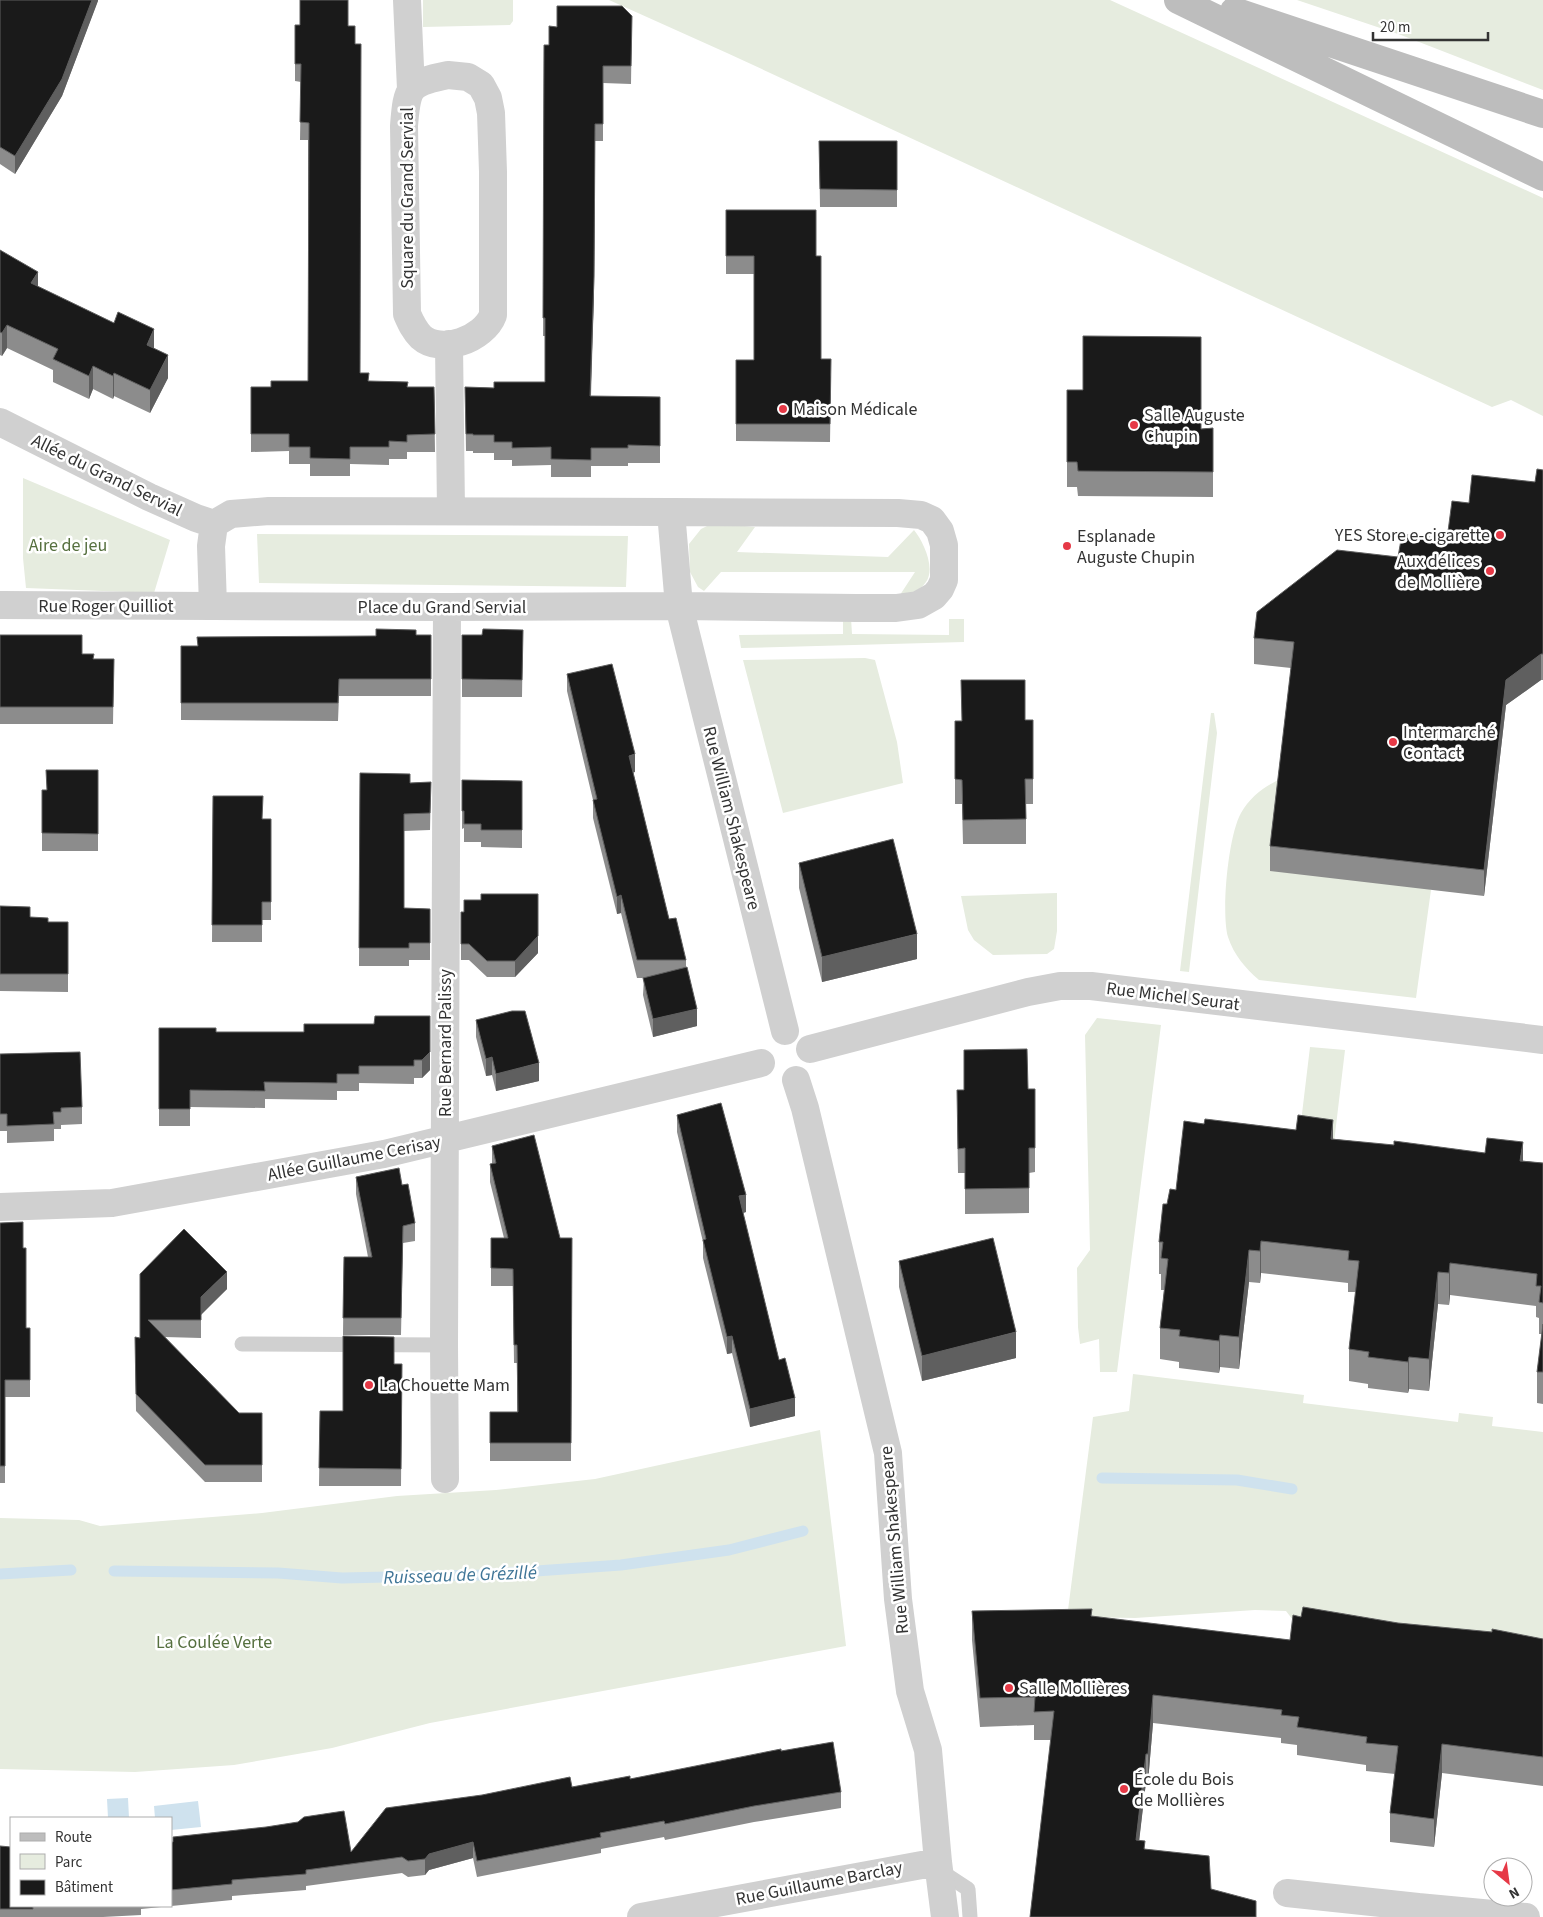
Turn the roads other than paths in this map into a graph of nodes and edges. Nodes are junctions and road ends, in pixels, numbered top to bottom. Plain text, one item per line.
1 (407, 0) edge
2 (1178, 0) edge
3 (1202, 0) edge
4 (411, 89) junction
5 (1543, 114) edge
6 (1543, 177) edge
7 (449, 344) junction
8 (0, 422) edge
9 (451, 511) junction
10 (671, 512) junction
11 (214, 524) junction
12 (0, 605) edge
13 (213, 606) junction
14 (679, 606) junction
15 (447, 607) junction
16 (785, 1031) junction
17 (1543, 1040) edge
18 (810, 1048) junction
19 (761, 1063) junction
20 (796, 1080) junction
21 (445, 1140) junction
22 (0, 1207) edge
23 (242, 1344) dead end
24 (444, 1345) junction
25 (445, 1479) dead end
26 (938, 1866) junction
27 (1287, 1893) dead end
28 (1418, 1912) edge
29 (677, 1914) edge
30 (641, 1917) edge
31 (945, 1917) edge
32 (970, 1917) edge
33 (1526, 1917) edge

1 - 4 street
2 - 6 main road
3 - 5 main road
4 - 7 street, Square du Grand Servial
4 - 7 street, Square du Grand Servial
7 - 9 street
8 - 11 street, Allée du Grand Servial
9 - 10 street
9 - 11 street
10 - 14 street
10 - 14 street
11 - 13 street
12 - 13 street, Rue Roger Quilliot
13 - 15 street, Place du Grand Servial
14 - 15 street, Place du Grand Servial
14 - 16 street, Rue William Shakespeare
15 - 21 street, Rue Bernard Palissy
16 - 18 street
16 - 19 street
17 - 18 street, Rue Michel Seurat
18 - 20 street
19 - 20 street
19 - 21 street, Allée Guillaume Cerisay
20 - 26 street, Rue William Shakespeare
21 - 22 street, Allée Guillaume Cerisay
21 - 24 street, Rue Bernard Palissy
23 - 24 lane
24 - 25 street, Rue Bernard Palissy
26 - 29 street, Rue Guillaume Barclay
26 - 31 street, Rue William Shakespeare
26 - 32 lane
27 - 28 street
28 - 33 street
29 - 30 street, Rue Guillaume Barclay

